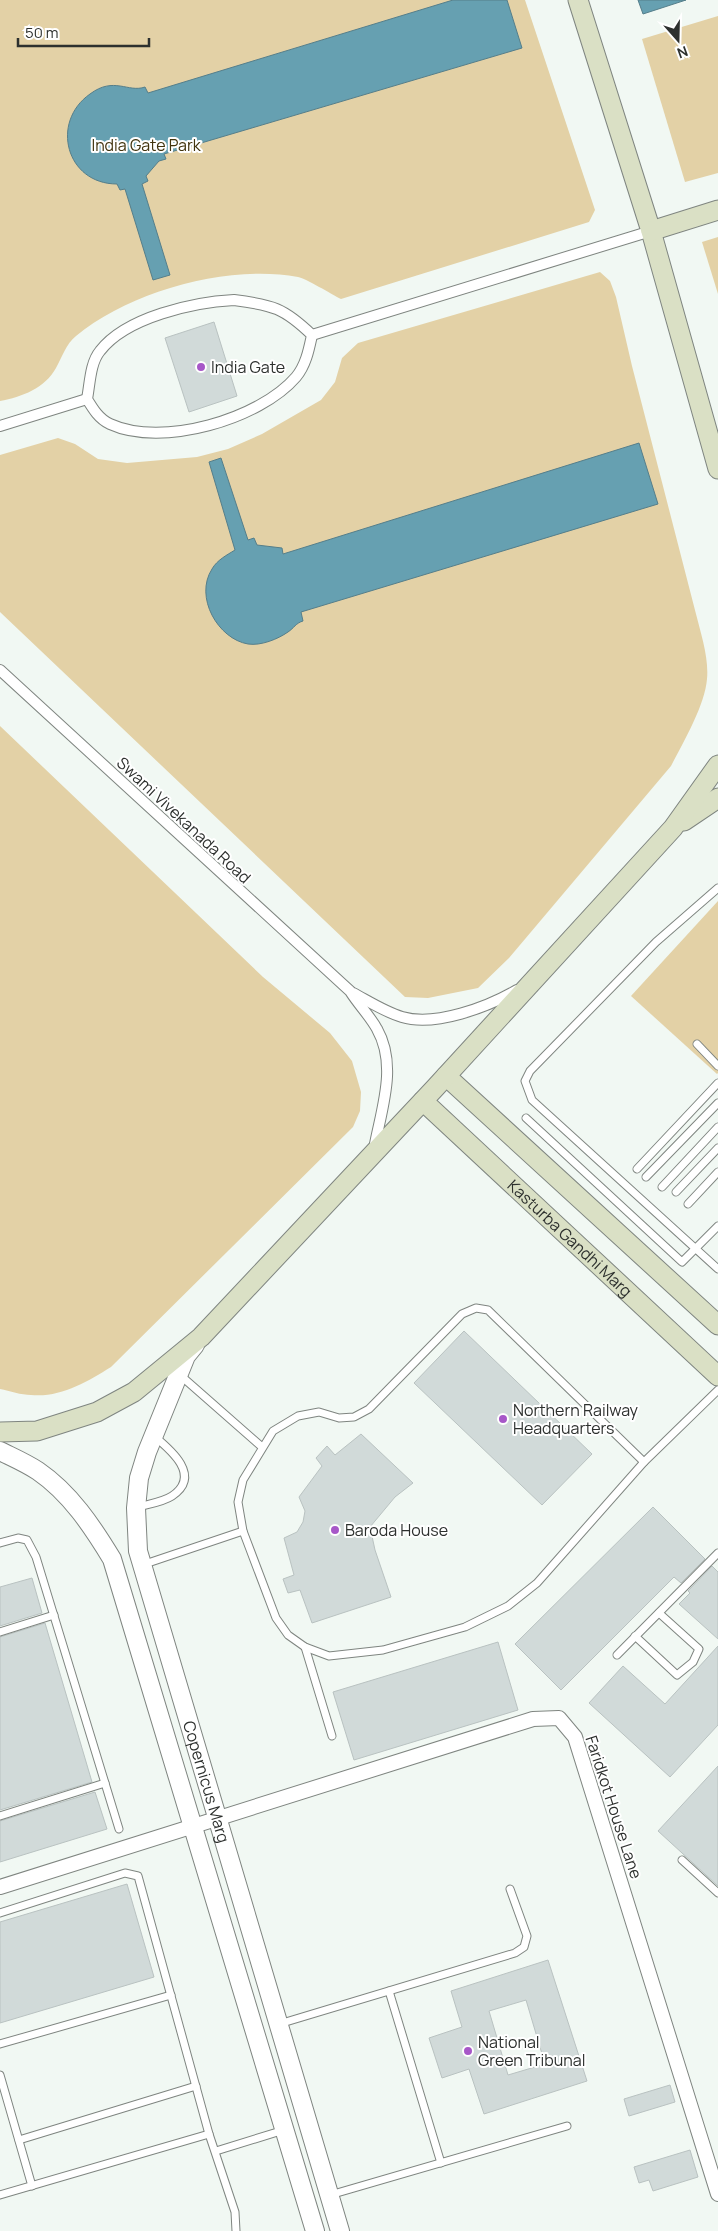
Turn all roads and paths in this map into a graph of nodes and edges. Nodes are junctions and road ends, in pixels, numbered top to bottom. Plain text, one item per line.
1 (578, 0) edge
2 (718, 210) edge
3 (651, 231) junction
4 (312, 335) junction
5 (87, 399) junction
6 (0, 426) edge
7 (718, 469) edge
8 (0, 670) edge
9 (718, 765) edge
10 (718, 798) edge
11 (673, 828) junction
12 (718, 888) edge
13 (533, 981) junction
14 (350, 992) junction
15 (696, 1044) dead end
16 (718, 1066) edge
17 (446, 1076) junction
18 (718, 1083) edge
19 (423, 1101) junction
20 (718, 1103) edge
21 (526, 1118) dead end
22 (718, 1127) edge
23 (718, 1148) edge
24 (374, 1152) junction
25 (637, 1169) dead end
26 (718, 1172) edge
27 (646, 1177) dead end
28 (662, 1187) dead end
29 (676, 1192) dead end
30 (688, 1204) dead end
31 (718, 1226) edge
32 (696, 1249) junction
33 (718, 1269) edge
34 (718, 1325) edge
35 (201, 1337) junction
36 (179, 1374) junction
37 (718, 1376) edge
38 (718, 1390) edge
39 (0, 1432) edge
40 (154, 1436) junction
41 (262, 1448) junction
42 (0, 1451) edge
43 (644, 1462) junction
44 (136, 1508) junction
45 (243, 1531) junction
46 (0, 1543) edge
47 (718, 1553) edge
48 (140, 1558) junction
49 (112, 1559) junction
50 (659, 1613) junction
51 (54, 1615) junction
52 (0, 1632) edge
53 (635, 1636) junction
54 (304, 1647) junction
55 (617, 1655) dead end
56 (332, 1736) dead end
57 (105, 1784) junction
58 (0, 1816) edge
59 (218, 1820) junction
60 (193, 1827) junction
61 (119, 1829) dead end
62 (682, 1860) dead end
63 (0, 1887) edge
64 (510, 1889) dead end
65 (718, 1893) edge
66 (0, 1913) edge
67 (389, 1991) junction
68 (171, 1995) junction
69 (278, 2024) junction
70 (0, 2044) edge
71 (0, 2075) edge
72 (196, 2086) junction
73 (567, 2126) dead end
74 (284, 2130) junction
75 (209, 2134) junction
76 (19, 2140) junction
77 (216, 2151) junction
78 (441, 2163) junction
79 (32, 2186) junction
80 (718, 2194) edge
81 (0, 2195) edge
82 (329, 2195) junction
83 (236, 2231) edge
84 (315, 2231) edge
85 (340, 2231) edge

1 - 3 main road
2 - 3 main road
3 - 4 street
3 - 7 main road
4 - 5 street
4 - 5 street
5 - 6 street
8 - 14 street, Swami Vivekanada Road
9 - 11 main road
10 - 11 main road
11 - 13 main road
12 - 32 lane
13 - 14 street
13 - 17 main road
14 - 24 street
15 - 16 lane
17 - 19 main road
17 - 34 main road
18 - 25 lane
19 - 24 main road
19 - 37 main road, Kasturba Gandhi Marg
20 - 27 lane
21 - 32 lane
22 - 28 lane
23 - 29 lane
24 - 35 main road
26 - 30 lane
31 - 32 lane
32 - 33 lane
35 - 36 street, Copernicus Marg
35 - 39 main road
36 - 40 street, Copernicus Marg
36 - 41 lane
38 - 43 lane
40 - 44 street, Copernicus Marg
40 - 44 lane
41 - 43 lane
41 - 45 lane
42 - 49 street, Copernicus Marg
43 - 54 lane
44 - 48 street, Copernicus Marg
45 - 48 lane
45 - 54 lane
46 - 51 lane
47 - 50 lane
48 - 49 street
48 - 59 street, Copernicus Marg
49 - 60 street, Copernicus Marg
50 - 53 lane
50 - 53 lane
51 - 52 lane
51 - 57 lane
53 - 55 lane
54 - 56 lane
57 - 58 lane
57 - 61 lane
59 - 60 street
59 - 69 street, Copernicus Marg
59 - 80 street, Faridkot House Lane
60 - 63 street
60 - 74 street, Copernicus Marg
62 - 65 lane
64 - 67 lane
66 - 68 lane
67 - 69 lane
67 - 78 lane
68 - 70 lane
68 - 72 lane
69 - 82 street, Copernicus Marg
71 - 76 lane
72 - 75 lane
72 - 76 lane
73 - 78 lane
74 - 77 lane
74 - 84 street, Copernicus Marg
75 - 77 lane
75 - 79 lane
76 - 79 lane
77 - 83 lane
78 - 82 lane
79 - 81 lane
82 - 85 street, Copernicus Marg

